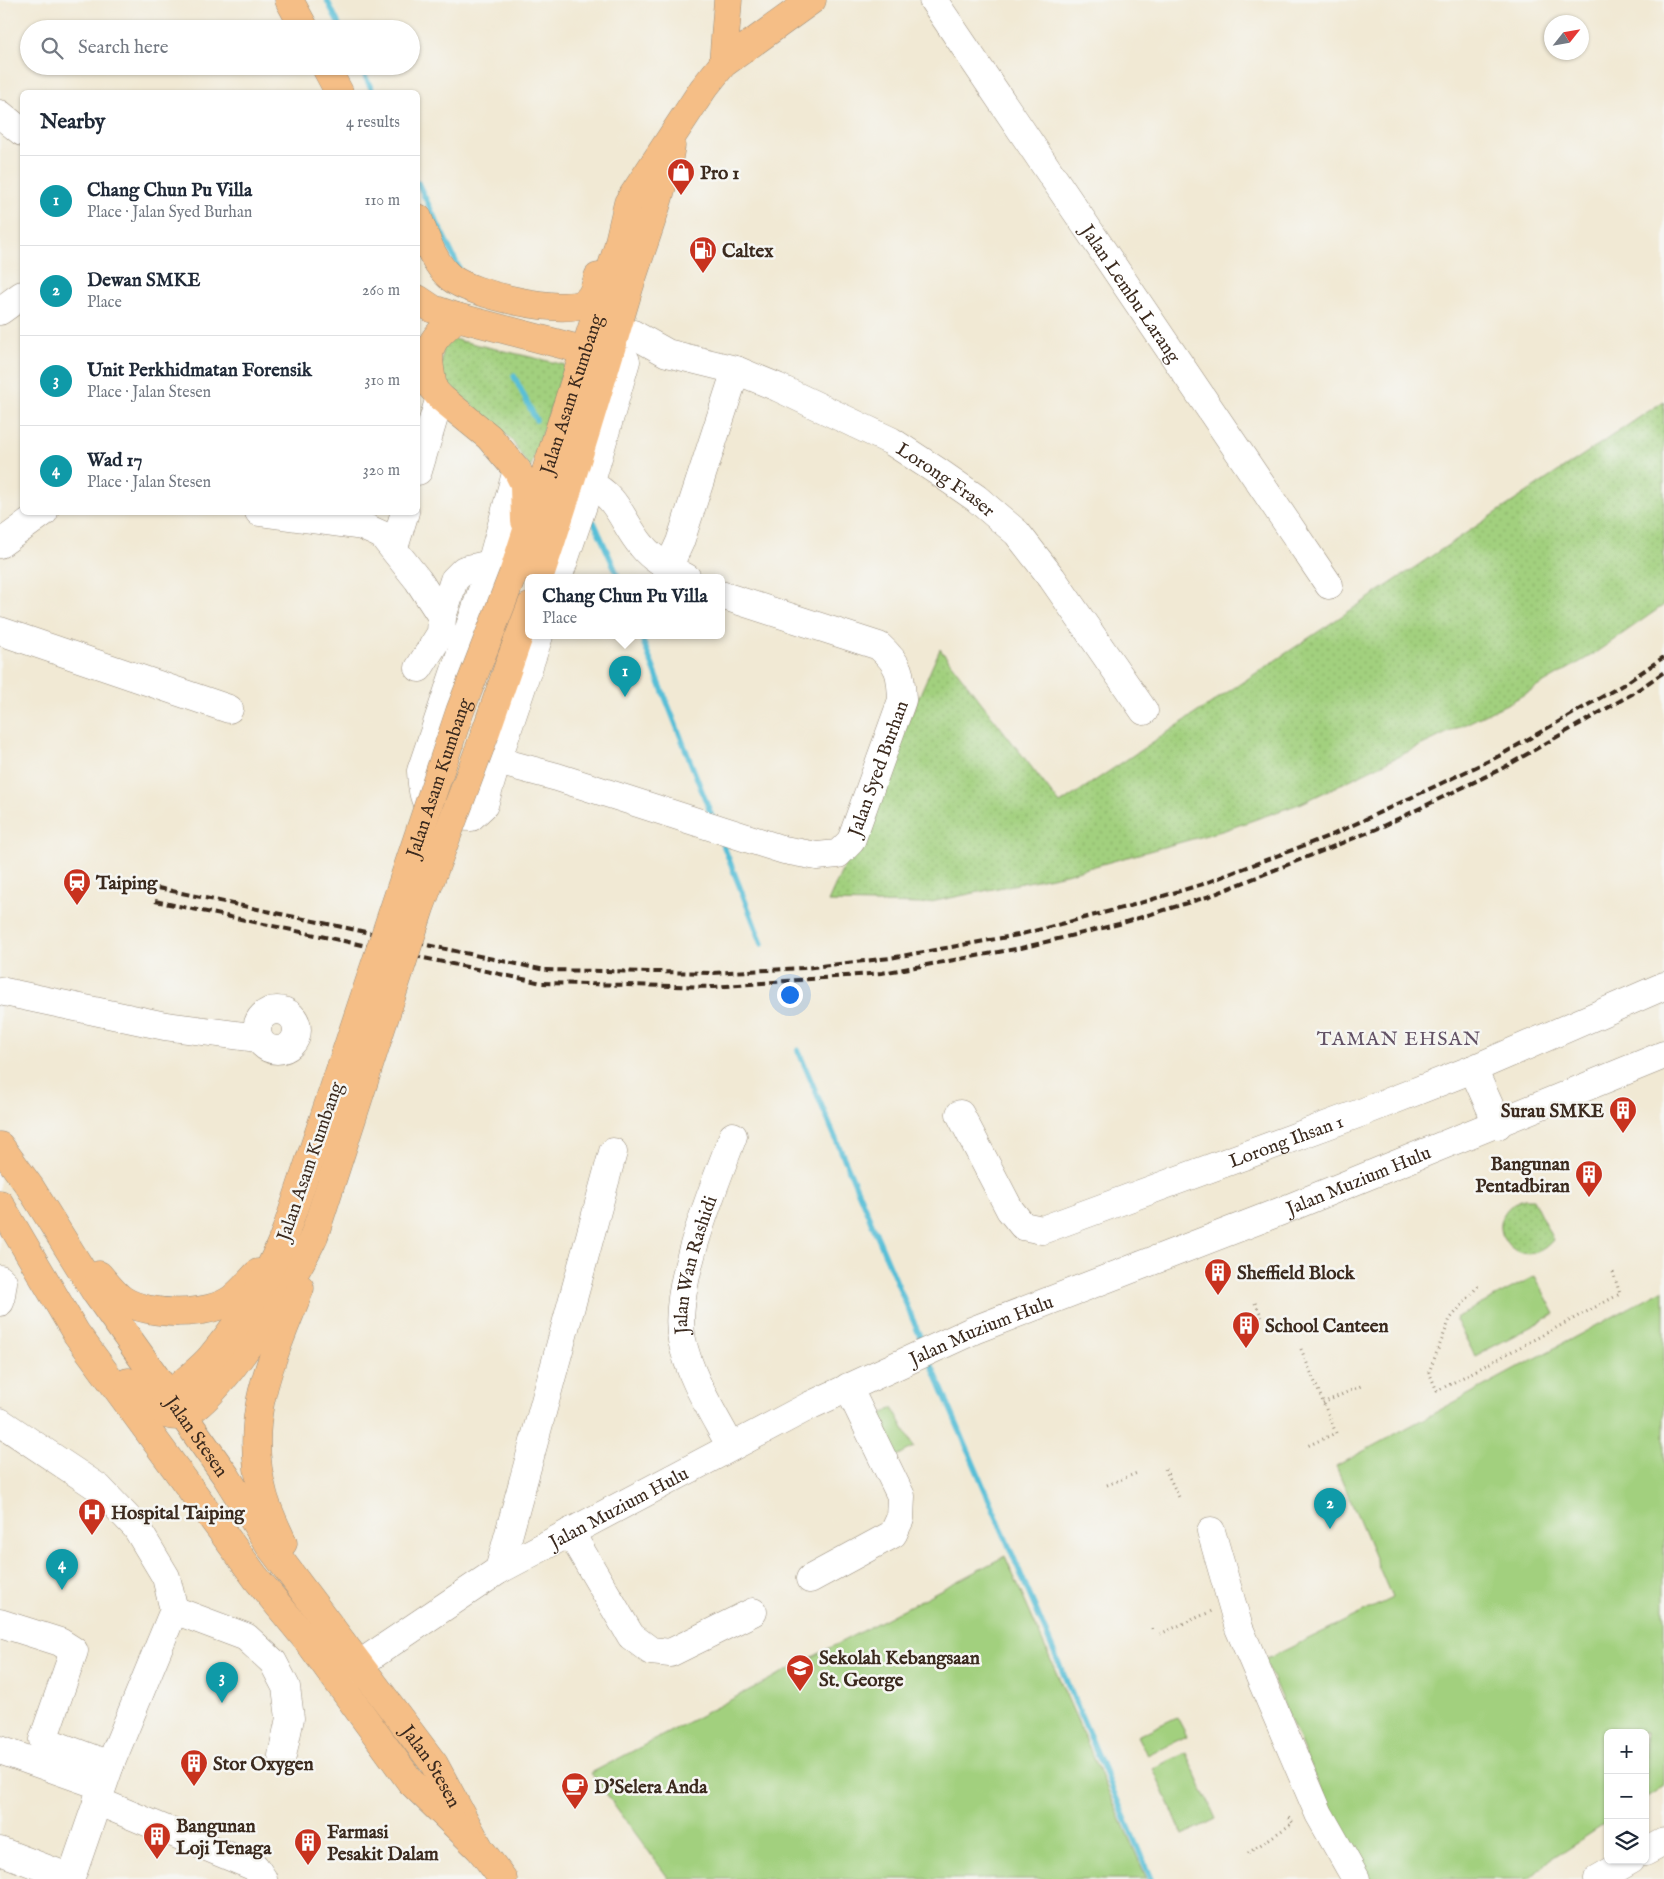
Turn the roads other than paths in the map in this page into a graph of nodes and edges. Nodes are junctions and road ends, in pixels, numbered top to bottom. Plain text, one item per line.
1 (289, 0) edge
2 (728, 0) edge
3 (812, 0) edge
4 (933, 0) edge
5 (300, 20) edge
6 (723, 64) junction
7 (330, 75) edge
8 (338, 90) edge
9 (0, 114) edge
10 (20, 130) edge
11 (672, 139) junction
12 (420, 222) edge
13 (616, 250) junction
14 (20, 296) edge
15 (420, 301) edge
16 (0, 311) edge
17 (457, 317) junction
18 (605, 326) junction
19 (667, 353) junction
20 (606, 356) junction
21 (736, 370) junction
22 (430, 385) edge
23 (420, 456) edge
24 (516, 470) junction
25 (590, 485) junction
26 (549, 507) junction
27 (40, 515) edge
28 (281, 515) edge
29 (403, 515) edge
30 (525, 535) junction
31 (0, 544) edge
32 (394, 548) junction
33 (514, 572) edge
34 (677, 573) edge
35 (559, 574) edge
36 (1329, 585) dead end
37 (725, 596) edge
38 (442, 617) junction
39 (525, 619) edge
40 (0, 631) edge
41 (538, 639) edge
42 (419, 668) dead end
43 (229, 709) dead end
44 (1144, 711) dead end
45 (497, 761) junction
46 (1664, 986) edge
47 (0, 992) edge
48 (258, 1038) dead end
49 (1664, 1055) edge
50 (1473, 1069) junction
51 (960, 1114) dead end
52 (1498, 1125) junction
53 (733, 1136) dead end
54 (0, 1146) edge
55 (613, 1152) dead end
56 (30, 1187) junction
57 (0, 1200) edge
58 (0, 1204) edge
59 (277, 1254) junction
60 (303, 1261) junction
61 (0, 1279) edge
62 (0, 1302) edge
63 (848, 1387) junction
64 (172, 1407) junction
65 (0, 1422) edge
66 (731, 1447) junction
67 (1211, 1531) dead end
68 (570, 1532) junction
69 (498, 1570) junction
70 (810, 1579) dead end
71 (305, 1592) junction
72 (174, 1610) junction
73 (753, 1612) dead end
74 (0, 1623) edge
75 (311, 1644) junction
76 (348, 1672) junction
77 (0, 1750) edge
78 (282, 1756) dead end
79 (103, 1784) junction
80 (1664, 1842) edge
81 (1649, 1850) edge
82 (0, 1851) edge
83 (1624, 1864) edge
84 (71, 1879) edge
85 (263, 1879) edge
86 (503, 1879) edge
87 (1356, 1879) edge
88 (1598, 1879) edge

1 - 5 main road
2 - 6 main road
3 - 6 main road, Jalan Asam Kumbang
4 - 36 street, Jalan Lembu Larang
6 - 11 main road, Jalan Asam Kumbang
7 - 8 main road
9 - 10 street
11 - 13 main road, Jalan Asam Kumbang
11 - 18 main road, Jalan Asam Kumbang
12 - 13 main road
13 - 18 main road, Jalan Asam Kumbang
14 - 16 street
15 - 17 main road
17 - 20 main road
17 - 22 main road
18 - 19 street, Lorong Fraser
18 - 20 main road, Jalan Asam Kumbang
19 - 20 street, Lorong Fraser
19 - 21 street, Lorong Fraser
20 - 25 street
20 - 26 main road, Jalan Asam Kumbang
20 - 26 main road, Jalan Asam Kumbang
21 - 34 street
21 - 44 street, Lorong Fraser
22 - 23 street
22 - 24 main road
24 - 30 main road
24 - 33 street
25 - 34 street
25 - 35 street
26 - 30 main road, Jalan Asam Kumbang
26 - 33 main road, Jalan Asam Kumbang
27 - 31 street
28 - 32 street
29 - 32 street
30 - 33 main road, Jalan Asam Kumbang
32 - 38 street
33 - 38 street
33 - 45 street
33 - 59 main road, Jalan Asam Kumbang, bridge
37 - 45 street, Jalan Syed Burhan
38 - 42 street
39 - 60 main road, Jalan Asam Kumbang, bridge
40 - 43 street
41 - 45 street
46 - 50 street, Lorong Ihsan 1
47 - 48 street
49 - 52 street, Jalan Muzium Hulu
50 - 51 street, Lorong Ihsan 1
50 - 52 street
52 - 63 street, Jalan Muzium Hulu
53 - 66 street, Jalan Wan Rashidi
54 - 56 main road, Jalan Stesen
55 - 69 street
56 - 59 main road
56 - 64 main road, Jalan Stesen
57 - 64 main road
58 - 75 main road, Jalan Stesen
59 - 64 main road, Jalan Asam Kumbang
60 - 64 main road, Jalan Asam Kumbang
60 - 71 main road
61 - 62 street
63 - 66 street, Jalan Muzium Hulu
63 - 70 street
64 - 71 main road, Jalan Stesen
64 - 75 main road
65 - 72 street
66 - 68 street, Jalan Muzium Hulu
67 - 87 street
68 - 69 street, Jalan Muzium Hulu
68 - 73 street
69 - 76 street, Jalan Muzium Hulu
71 - 76 main road, Jalan Stesen
72 - 78 street
72 - 79 street
74 - 79 street
75 - 76 main road, Jalan Stesen
76 - 86 main road, Jalan Stesen
77 - 79 street
79 - 84 street
79 - 85 street
80 - 81 street
82 - 84 street
83 - 88 street

